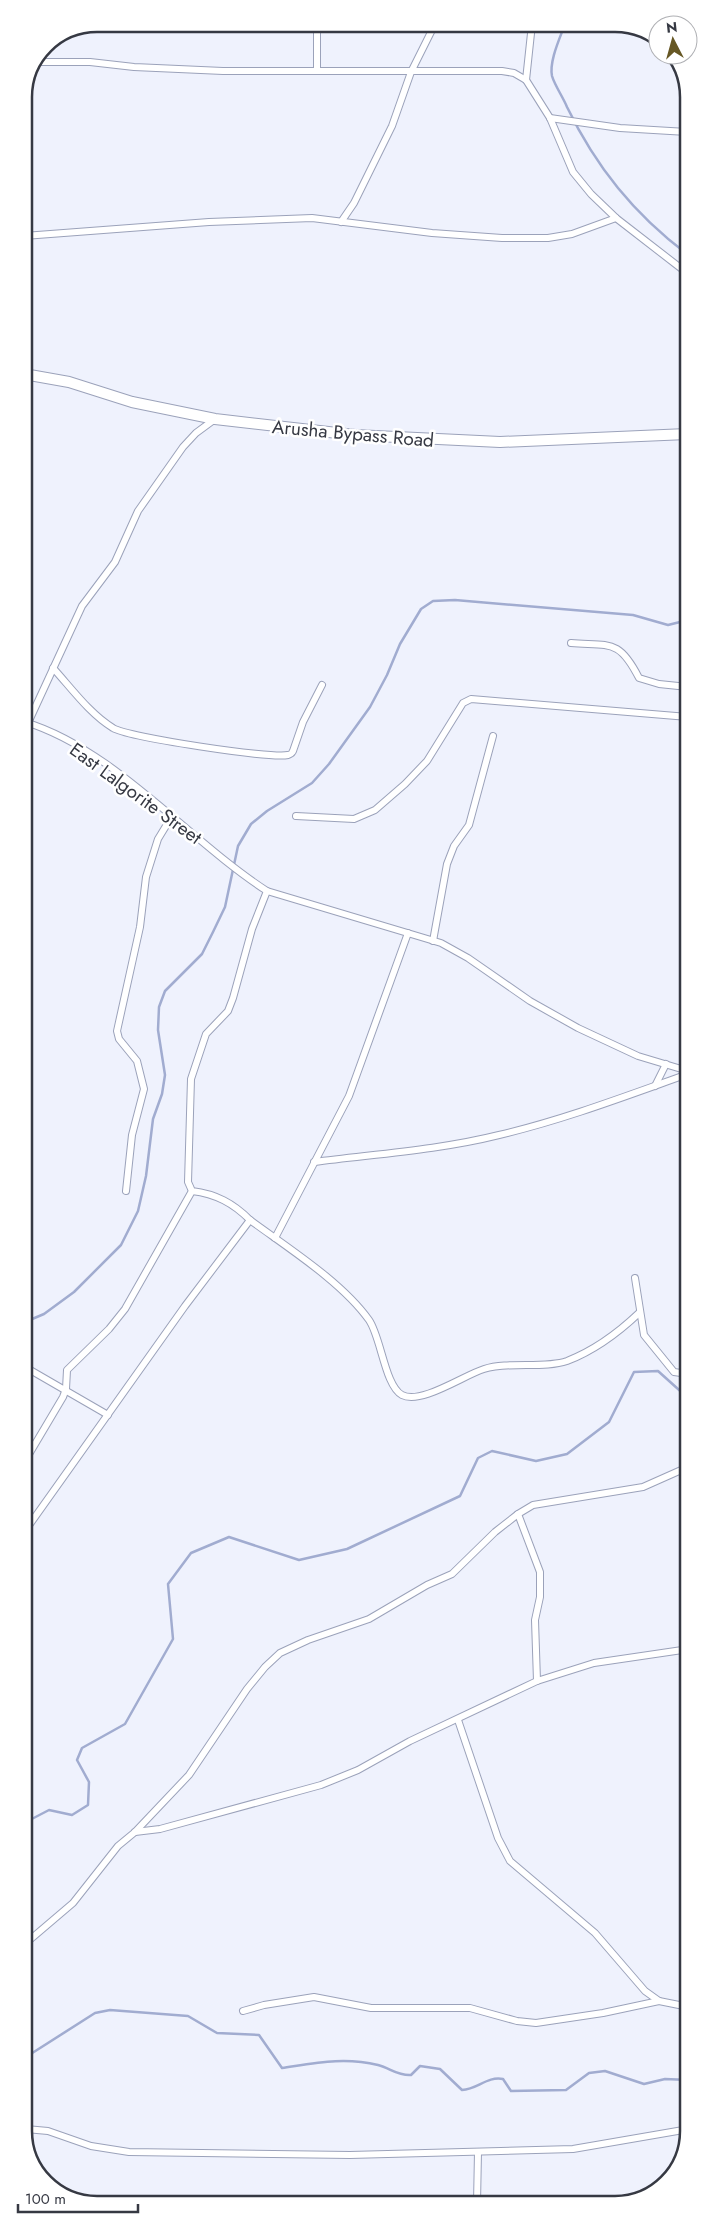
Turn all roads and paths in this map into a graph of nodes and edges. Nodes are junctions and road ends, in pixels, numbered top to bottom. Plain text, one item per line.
1 (317, 32) edge
2 (431, 33) edge
3 (531, 33) edge
4 (42, 62) edge
5 (317, 70) junction
6 (411, 72) junction
7 (526, 80) junction
8 (550, 118) junction
9 (680, 131) edge
10 (616, 218) junction
11 (341, 222) junction
12 (32, 235) edge
13 (680, 268) edge
14 (32, 375) edge
15 (215, 419) junction
16 (680, 434) edge
17 (571, 642) dead end
18 (54, 668) junction
19 (322, 684) dead end
20 (680, 686) edge
21 (32, 711) edge
22 (680, 715) edge
23 (32, 726) edge
24 (494, 736) dead end
25 (172, 816) junction
26 (296, 816) dead end
27 (267, 891) junction
28 (408, 933) junction
29 (433, 941) junction
30 (666, 1064) junction
31 (680, 1070) edge
32 (680, 1076) edge
33 (655, 1086) junction
34 (314, 1162) junction
35 (126, 1191) dead end
36 (192, 1191) junction
37 (250, 1220) junction
38 (275, 1238) junction
39 (634, 1278) dead end
40 (639, 1313) junction
41 (32, 1371) edge
42 (680, 1373) edge
43 (66, 1389) junction
44 (108, 1414) junction
45 (32, 1449) edge
46 (680, 1470) edge
47 (518, 1514) junction
48 (32, 1522) edge
49 (680, 1650) edge
50 (537, 1681) junction
51 (458, 1720) junction
52 (135, 1832) junction
53 (32, 1938) edge
54 (659, 2001) junction
55 (680, 2005) edge
56 (243, 2012) dead end
57 (32, 2130) edge
58 (680, 2131) edge
59 (478, 2152) junction
60 (477, 2196) edge

1 - 5 street
2 - 6 street
3 - 7 street
4 - 5 street
5 - 6 street
6 - 7 street
6 - 11 street
7 - 8 street
8 - 9 street
8 - 10 street
10 - 11 street
10 - 13 street
11 - 12 street
14 - 15 main road, Arusha Bypass Road
15 - 16 main road, Arusha Bypass Road
15 - 18 street
17 - 20 street
18 - 19 street
18 - 21 street
22 - 26 street
23 - 25 street, East Lalgorite Street
24 - 29 street
25 - 27 street, East Lalgorite Street
25 - 35 street
27 - 28 street, East Lalgorite Street
27 - 36 street
28 - 29 street, East Lalgorite Street
28 - 34 street
29 - 30 street, East Lalgorite Street
30 - 31 street, East Lalgorite Street
30 - 33 street
32 - 33 street
33 - 34 street
34 - 38 street
36 - 37 street
36 - 43 street
37 - 38 street
37 - 44 street
38 - 40 street
39 - 40 street
40 - 42 street
41 - 43 street
43 - 44 street
43 - 45 street
44 - 48 street
46 - 47 street
47 - 50 street
47 - 52 street
49 - 50 street
50 - 51 street
51 - 52 street
51 - 54 street
52 - 53 street
54 - 55 street
54 - 56 street
57 - 59 street
58 - 59 street
59 - 60 street

